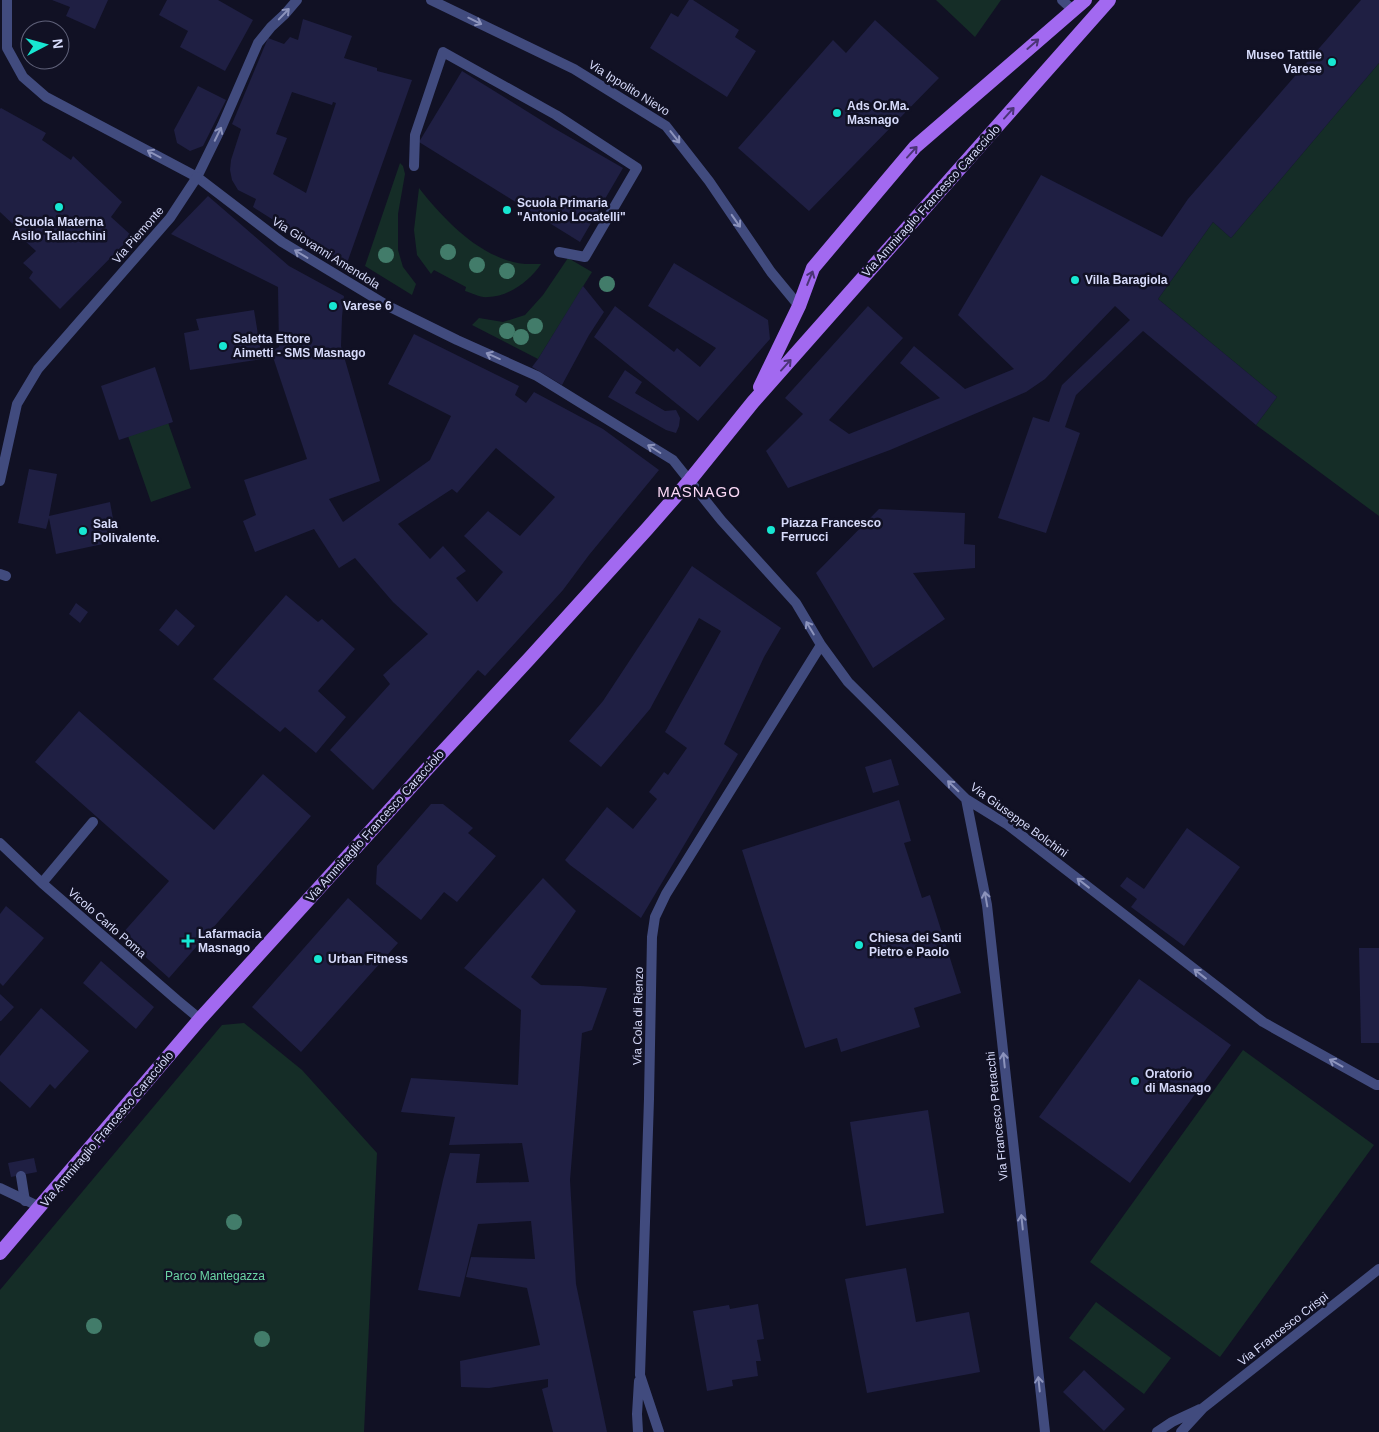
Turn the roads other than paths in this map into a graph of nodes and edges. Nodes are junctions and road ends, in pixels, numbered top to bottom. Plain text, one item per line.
1 (6, 0) edge
2 (297, 0) edge
3 (431, 0) edge
4 (1062, 0) edge
5 (1085, 0) edge
6 (1109, 0) edge
7 (1073, 10) junction
8 (414, 166) dead end
9 (197, 177) junction
10 (559, 252) dead end
11 (799, 306) junction
12 (753, 402) junction
13 (690, 480) junction
14 (0, 482) edge
15 (821, 645) junction
16 (966, 799) junction
17 (93, 822) dead end
18 (0, 843) edge
19 (42, 883) junction
20 (200, 1019) junction
21 (1379, 1085) edge
22 (21, 1176) dead end
23 (0, 1188) edge
24 (25, 1200) junction
25 (40, 1208) junction
26 (0, 1253) edge
27 (1379, 1269) edge
28 (640, 1375) junction
29 (1203, 1408) junction
30 (638, 1432) edge
31 (659, 1432) edge
32 (1045, 1432) edge
33 (1157, 1432) edge
34 (1182, 1432) edge

9 -> 1 street, Via Giovanni Amendola
9 -> 2 street, Via Piemonte
3 -> 11 street, Via Ippolito Nievo
4 - 7 street
5 - 7 main road, Via Ammiraglio Francesco Caracciolo
12 -> 6 main road, Via Ammiraglio Francesco Caracciolo
11 -> 7 main road, Via Ammiraglio Francesco Caracciolo
8 - 10 street
13 -> 9 street, Via Giovanni Amendola
9 - 14 street, Via Piemonte
11 - 12 main road, Via Ammiraglio Francesco Caracciolo
12 - 13 main road, Via Ammiraglio Francesco Caracciolo
15 -> 13 street, Via Giuseppe Bolchini
13 - 20 main road, Via Ammiraglio Francesco Caracciolo
16 -> 15 street, Via Giuseppe Bolchini
15 - 28 street, Via Cola di Rienzo
21 -> 16 street, Via Giuseppe Bolchini
32 -> 16 street, Via Francesco Petracchi
17 - 19 street
18 - 19 street, Vicolo Carlo Poma
19 - 20 street, Vicolo Carlo Poma
20 - 25 main road, Via Ammiraglio Francesco Caracciolo
22 - 24 street
23 - 24 street
24 - 25 street
25 - 26 main road, Via Ammiraglio Francesco Caracciolo
27 - 29 street, Via Francesco Crispi
28 - 30 street
28 - 31 street, Via Cola di Rienzo
29 - 33 street, Via Francesco Crispi
29 - 34 street, Via Francesco Crispi

